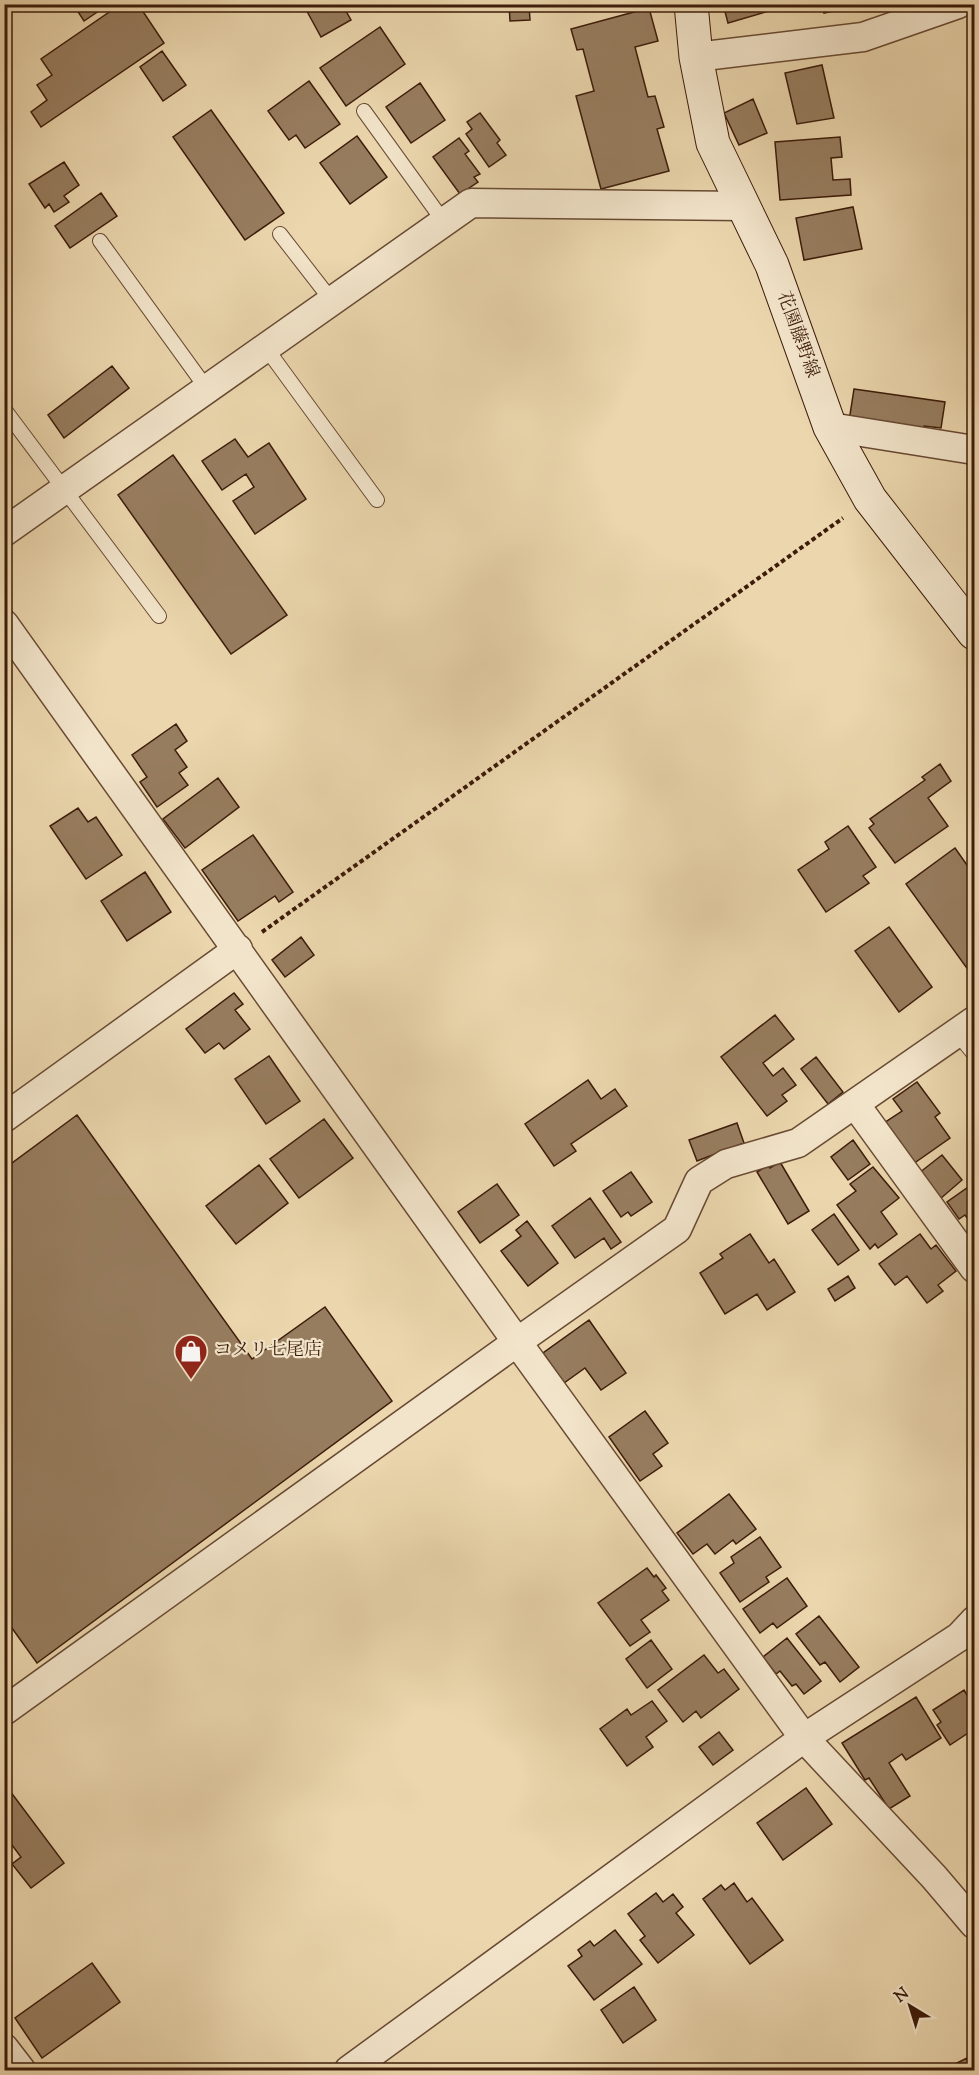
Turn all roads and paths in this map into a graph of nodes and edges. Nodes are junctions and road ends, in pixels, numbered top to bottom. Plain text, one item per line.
1 (691, 4) edge
2 (958, 4) edge
3 (696, 57) junction
4 (364, 111) dead end
5 (743, 206) junction
6 (444, 222) junction
7 (280, 234) dead end
8 (100, 241) dead end
9 (332, 301) junction
10 (266, 348) junction
11 (207, 389) junction
12 (4, 409) edge
13 (830, 427) junction
14 (975, 450) edge
15 (66, 489) junction
16 (870, 499) junction
17 (377, 500) dead end
18 (4, 532) edge
19 (159, 616) dead end
20 (4, 624) edge
21 (975, 633) edge
22 (238, 949) junction
23 (969, 1036) edge
24 (855, 1104) junction
25 (4, 1118) edge
26 (975, 1268) edge
27 (517, 1342) junction
28 (975, 1621) edge
29 (4, 1711) edge
30 (804, 1738) junction
31 (975, 1924) edge
32 (4, 2048) edge
33 (21, 2070) edge
34 (348, 2070) edge

1 - 3 main road, 花園藤野線
2 - 3 street
3 - 5 main road, 花園藤野線
4 - 6 lane
5 - 6 street
5 - 13 main road, 花園藤野線
6 - 9 street
7 - 9 lane
8 - 11 lane
9 - 10 street
10 - 11 street
10 - 17 lane
11 - 15 street
12 - 15 lane
13 - 14 street
13 - 16 main road, 花園藤野線
15 - 18 street
15 - 19 lane
16 - 21 main road, 花園藤野線
16 - 22 path
20 - 22 street
22 - 25 street
22 - 27 street
23 - 24 street
24 - 26 street
24 - 27 street
27 - 29 street
27 - 30 street
28 - 30 street
30 - 31 street
30 - 34 street
32 - 33 street

